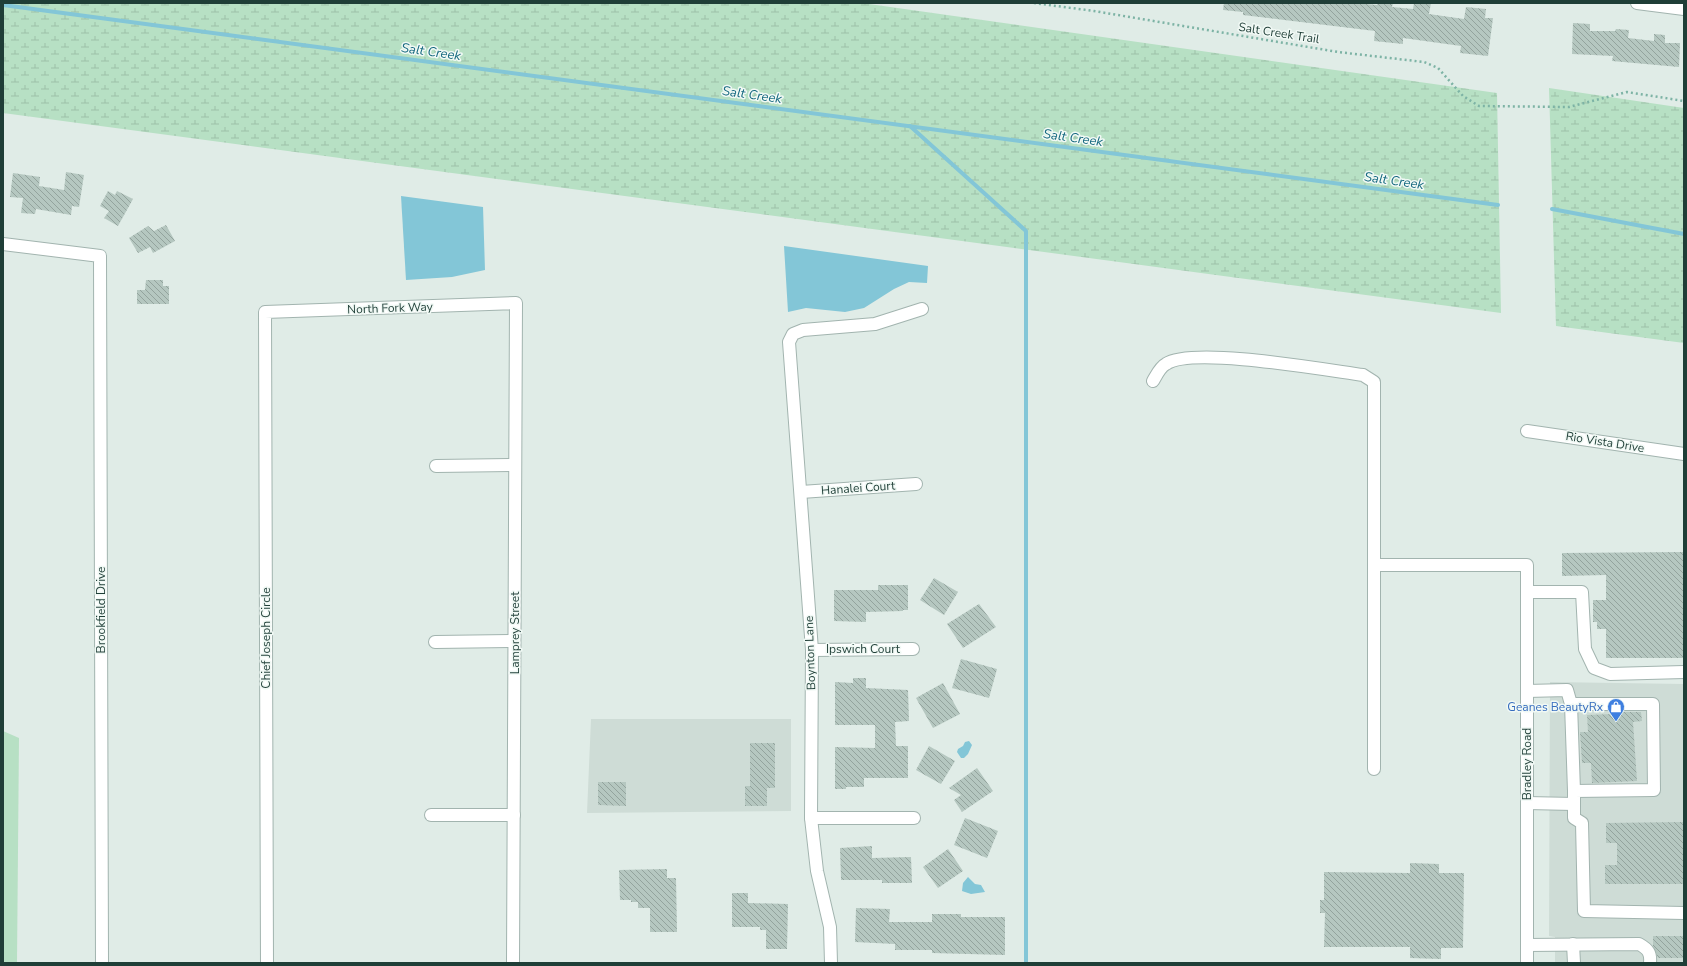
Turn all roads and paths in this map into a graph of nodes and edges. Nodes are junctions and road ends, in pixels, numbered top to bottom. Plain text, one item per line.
1 (1034, 3) edge
2 (1641, 3) edge
3 (1684, 9) edge
4 (1684, 101) edge
5 (3, 244) edge
6 (516, 303) joint
7 (922, 309) dead end
8 (264, 312) joint
9 (1153, 381) dead end
10 (1527, 431) dead end
11 (1684, 454) edge
12 (515, 465) junction
13 (436, 466) dead end
14 (916, 484) dead end
15 (801, 492) junction
16 (1374, 565) junction
17 (1527, 592) junction
18 (514, 641) junction
19 (435, 642) dead end
20 (913, 649) dead end
21 (812, 650) junction
22 (1684, 672) edge
23 (1527, 691) junction
24 (1571, 704) junction
25 (1374, 769) dead end
26 (1574, 791) junction
27 (1527, 804) junction
28 (1574, 804) junction
29 (431, 815) dead end
30 (514, 815) junction
31 (811, 818) junction
32 (914, 818) dead end
33 (1684, 913) edge
34 (1527, 944) junction
35 (1574, 944) junction
36 (102, 963) edge
37 (267, 963) edge
38 (513, 963) edge
39 (831, 963) edge
40 (1527, 963) edge
41 (1574, 963) edge
42 (1650, 963) edge

1 - 4 path, Salt Creek Trail
2 - 3 street
5 - 36 street, Brookfield Drive
6 - 8 street, North Fork Way
6 - 12 street, Lamprey Street
7 - 15 street, Boynton Lane
8 - 37 street, Chief Joseph Circle
9 - 16 street
10 - 11 street, Rio Vista Drive
12 - 13 street
12 - 18 street, Lamprey Street
14 - 15 street, Hanalei Court
15 - 21 street, Boynton Lane
16 - 17 street, Bradley Road
16 - 25 street
17 - 22 street
17 - 23 street, Bradley Road
18 - 19 street
18 - 30 street, Lamprey Street
20 - 21 street, Ipswich Court
21 - 31 street, Boynton Lane
23 - 24 street
23 - 27 street, Bradley Road
24 - 26 street
24 - 26 street
26 - 28 street
27 - 28 street
27 - 34 street, Bradley Road
28 - 33 street
29 - 30 street
30 - 38 street, Lamprey Street
31 - 32 street
31 - 39 street, Boynton Lane
34 - 35 street
34 - 40 street, Bradley Road
35 - 41 street
35 - 42 street

